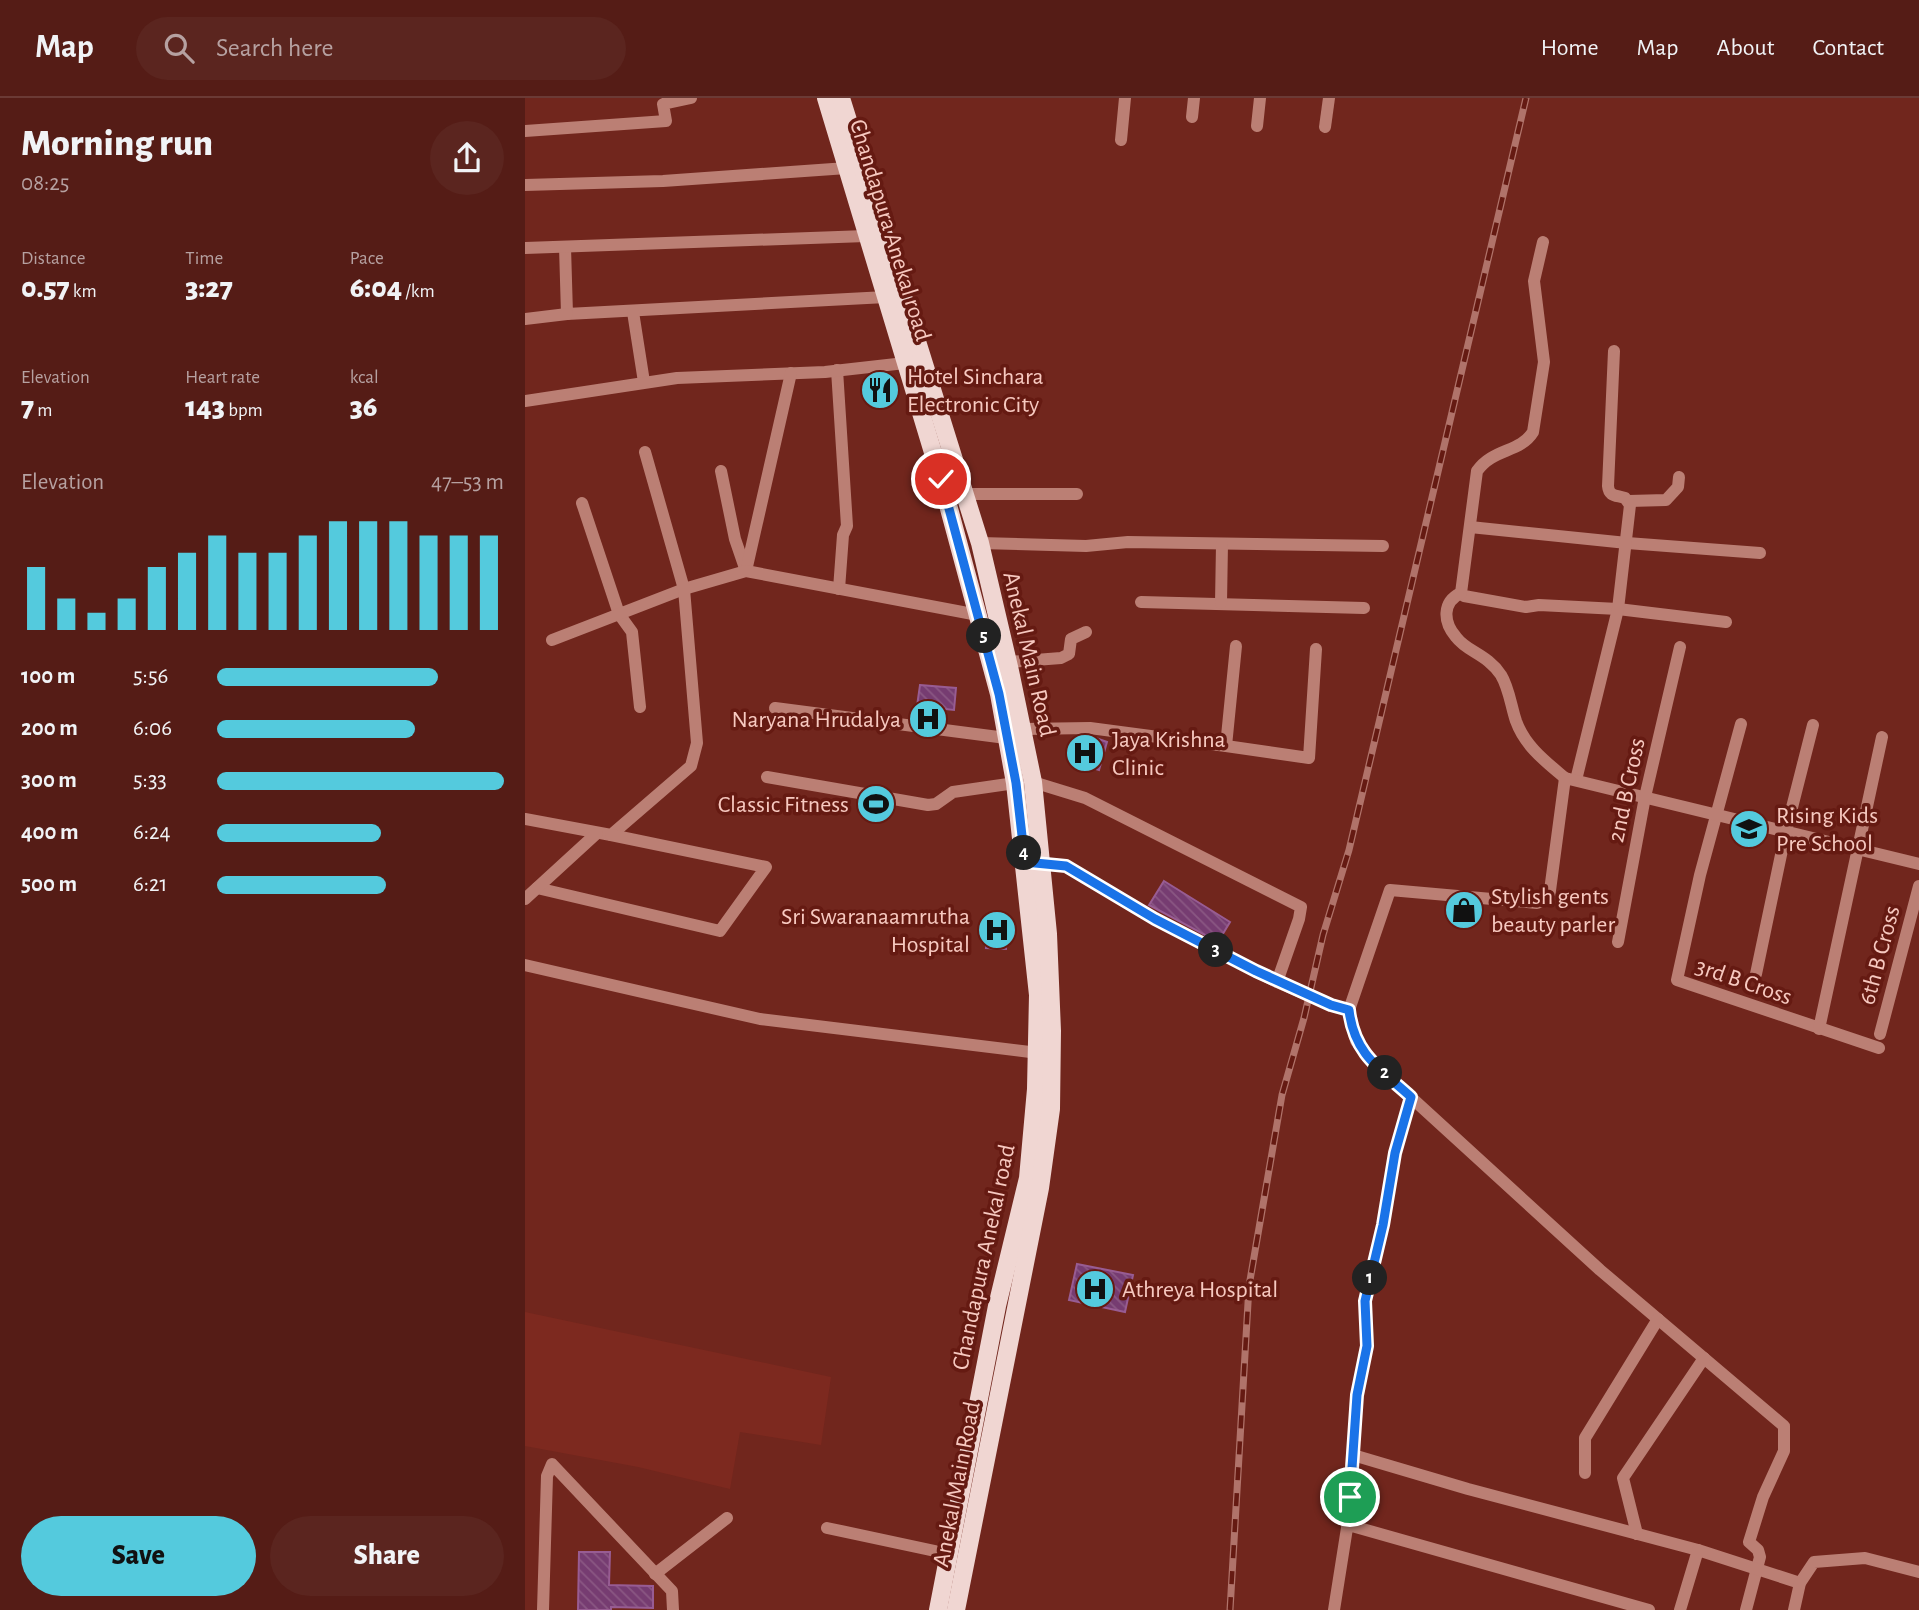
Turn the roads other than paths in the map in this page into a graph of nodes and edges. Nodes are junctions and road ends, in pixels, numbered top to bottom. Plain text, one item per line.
1 (691, 98) edge
2 (826, 98) edge
3 (841, 98) edge
4 (1125, 98) edge
5 (1194, 98) edge
6 (1261, 98) edge
7 (1329, 98) edge
8 (663, 101) edge
9 (1192, 117) dead end
10 (1257, 126) dead end
11 (1325, 127) dead end
12 (525, 131) edge
13 (1121, 140) dead end
14 (847, 168) junction
15 (525, 185) edge
16 (866, 236) junction
17 (1543, 242) dead end
18 (565, 247) junction
19 (525, 248) edge
20 (886, 297) junction
21 (633, 312) junction
22 (567, 314) junction
23 (525, 318) edge
24 (1614, 351) dead end
25 (905, 363) junction
26 (837, 370) junction
27 (791, 373) junction
28 (644, 382) junction
29 (525, 401) edge
30 (645, 453) dead end
31 (721, 471) dead end
32 (1679, 477) dead end
33 (965, 494) junction
34 (1077, 494) dead end
35 (946, 497) junction
36 (1629, 501) junction
37 (582, 503) dead end
38 (1470, 527) junction
39 (980, 543) junction
40 (1627, 543) junction
41 (1222, 544) junction
42 (1383, 546) dead end
43 (1760, 553) dead end
44 (747, 571) junction
45 (684, 589) junction
46 (839, 589) junction
47 (1461, 593) junction
48 (1140, 602) dead end
49 (1221, 603) junction
50 (1364, 608) dead end
51 (1618, 609) junction
52 (619, 614) junction
53 (978, 615) junction
54 (1726, 622) dead end
55 (1086, 632) dead end
56 (552, 640) dead end
57 (1236, 646) dead end
58 (1679, 648) dead end
59 (1317, 649) dead end
60 (1008, 662) junction
61 (640, 707) dead end
62 (775, 708) dead end
63 (1741, 724) dead end
64 (1813, 725) dead end
65 (1023, 729) junction
66 (1882, 737) dead end
67 (1006, 738) junction
68 (1226, 746) junction
69 (767, 777) dead end
70 (1570, 779) junction
71 (1024, 783) junction
72 (1645, 797) junction
73 (1716, 815) junction
74 (525, 819) edge
75 (1786, 831) junction
76 (597, 833) junction
77 (611, 835) junction
78 (1858, 849) junction
79 (1034, 862) junction
80 (1919, 864) edge
81 (1919, 886) edge
82 (537, 888) junction
83 (525, 899) edge
84 (1618, 942) dead end
85 (525, 965) edge
86 (1756, 974) dead end
87 (1277, 982) junction
88 (1349, 1010) junction
89 (1819, 1029) junction
90 (1879, 1041) joint
91 (1038, 1053) junction
92 (1411, 1097) junction
93 (1658, 1319) junction
94 (1704, 1358) junction
95 (1353, 1455) junction
96 (1585, 1473) dead end
97 (727, 1518) dead end
98 (827, 1528) dead end
99 (1347, 1528) junction
100 (1637, 1534) junction
101 (1699, 1550) junction
102 (949, 1554) junction
103 (1757, 1568) junction
104 (1919, 1572) edge
105 (655, 1574) junction
106 (1800, 1583) junction
107 (543, 1610) edge
108 (673, 1610) edge
109 (938, 1610) edge
110 (956, 1610) edge
111 (1334, 1610) edge
112 (1649, 1610) edge
113 (1680, 1610) edge
114 (1746, 1610) edge
115 (1794, 1610) edge

1 - 8 street
2 - 14 main road, Chandapura Anekal road
3 - 33 main road, Anekal Main Road
4 - 13 street
5 - 9 street
6 - 10 street
7 - 11 street
8 - 12 street
14 - 15 street
14 - 16 main road, Chandapura Anekal road
16 - 18 street
16 - 20 main road, Chandapura Anekal road
17 - 38 street
18 - 19 street
18 - 22 street
20 - 21 street
20 - 25 main road, Chandapura Anekal road
21 - 22 street
21 - 28 street
22 - 23 street
24 - 36 street
25 - 26 street
25 - 35 main road, Chandapura Anekal road
26 - 27 street
26 - 46 street
27 - 28 street
27 - 44 street
28 - 29 street
30 - 45 street
31 - 44 street
32 - 36 street
33 - 34 street
33 - 35 street
33 - 39 main road, Anekal Main Road
35 - 53 main road, Chandapura Anekal road
36 - 40 street
37 - 52 street
38 - 40 street
38 - 47 street
39 - 41 street
39 - 60 main road, Anekal Main Road
40 - 43 street
40 - 51 street
41 - 42 street
41 - 49 street
44 - 45 street
44 - 46 street
45 - 52 street
45 - 77 street
46 - 53 street
47 - 51 street
47 - 70 street
48 - 49 street
49 - 50 street
51 - 54 street
51 - 70 street
52 - 56 street
52 - 61 street
53 - 67 main road, Chandapura Anekal road
55 - 60 street
57 - 68 street
58 - 72 street, 2nd B Cross
59 - 68 street
60 - 65 main road, Anekal Main Road
62 - 67 street
63 - 73 street
64 - 75 street
65 - 68 street
65 - 71 main road, Anekal Main Road
66 - 78 street
67 - 71 main road, Chandapura Anekal road
69 - 71 street
70 - 72 street
70 - 88 street
71 - 79 main road, Anekal Main Road
71 - 87 street
72 - 73 street
72 - 84 street, 2nd B Cross
73 - 75 street
73 - 89 street, 3rd B Cross
74 - 76 street
75 - 78 street
75 - 86 street
76 - 77 street
76 - 82 street
77 - 82 street
78 - 80 street
78 - 89 street
79 - 87 street
79 - 91 main road, Chandapura Anekal road
79 - 110 main road, Anekal Main Road
81 - 90 street, 6th B Cross
82 - 83 street
85 - 91 street
87 - 88 street
88 - 92 street
89 - 90 street, 3rd B Cross
91 - 102 main road, Chandapura Anekal road
92 - 93 street
92 - 95 street
93 - 94 street
93 - 96 street
94 - 100 street
94 - 103 street
95 - 99 street
95 - 100 street
97 - 105 street
98 - 102 street
99 - 111 street
99 - 112 street
100 - 101 street
101 - 103 street
101 - 113 street
102 - 109 main road, Chandapura Anekal road
103 - 106 street
103 - 114 street
104 - 106 street
105 - 107 street
105 - 108 street
106 - 115 street

